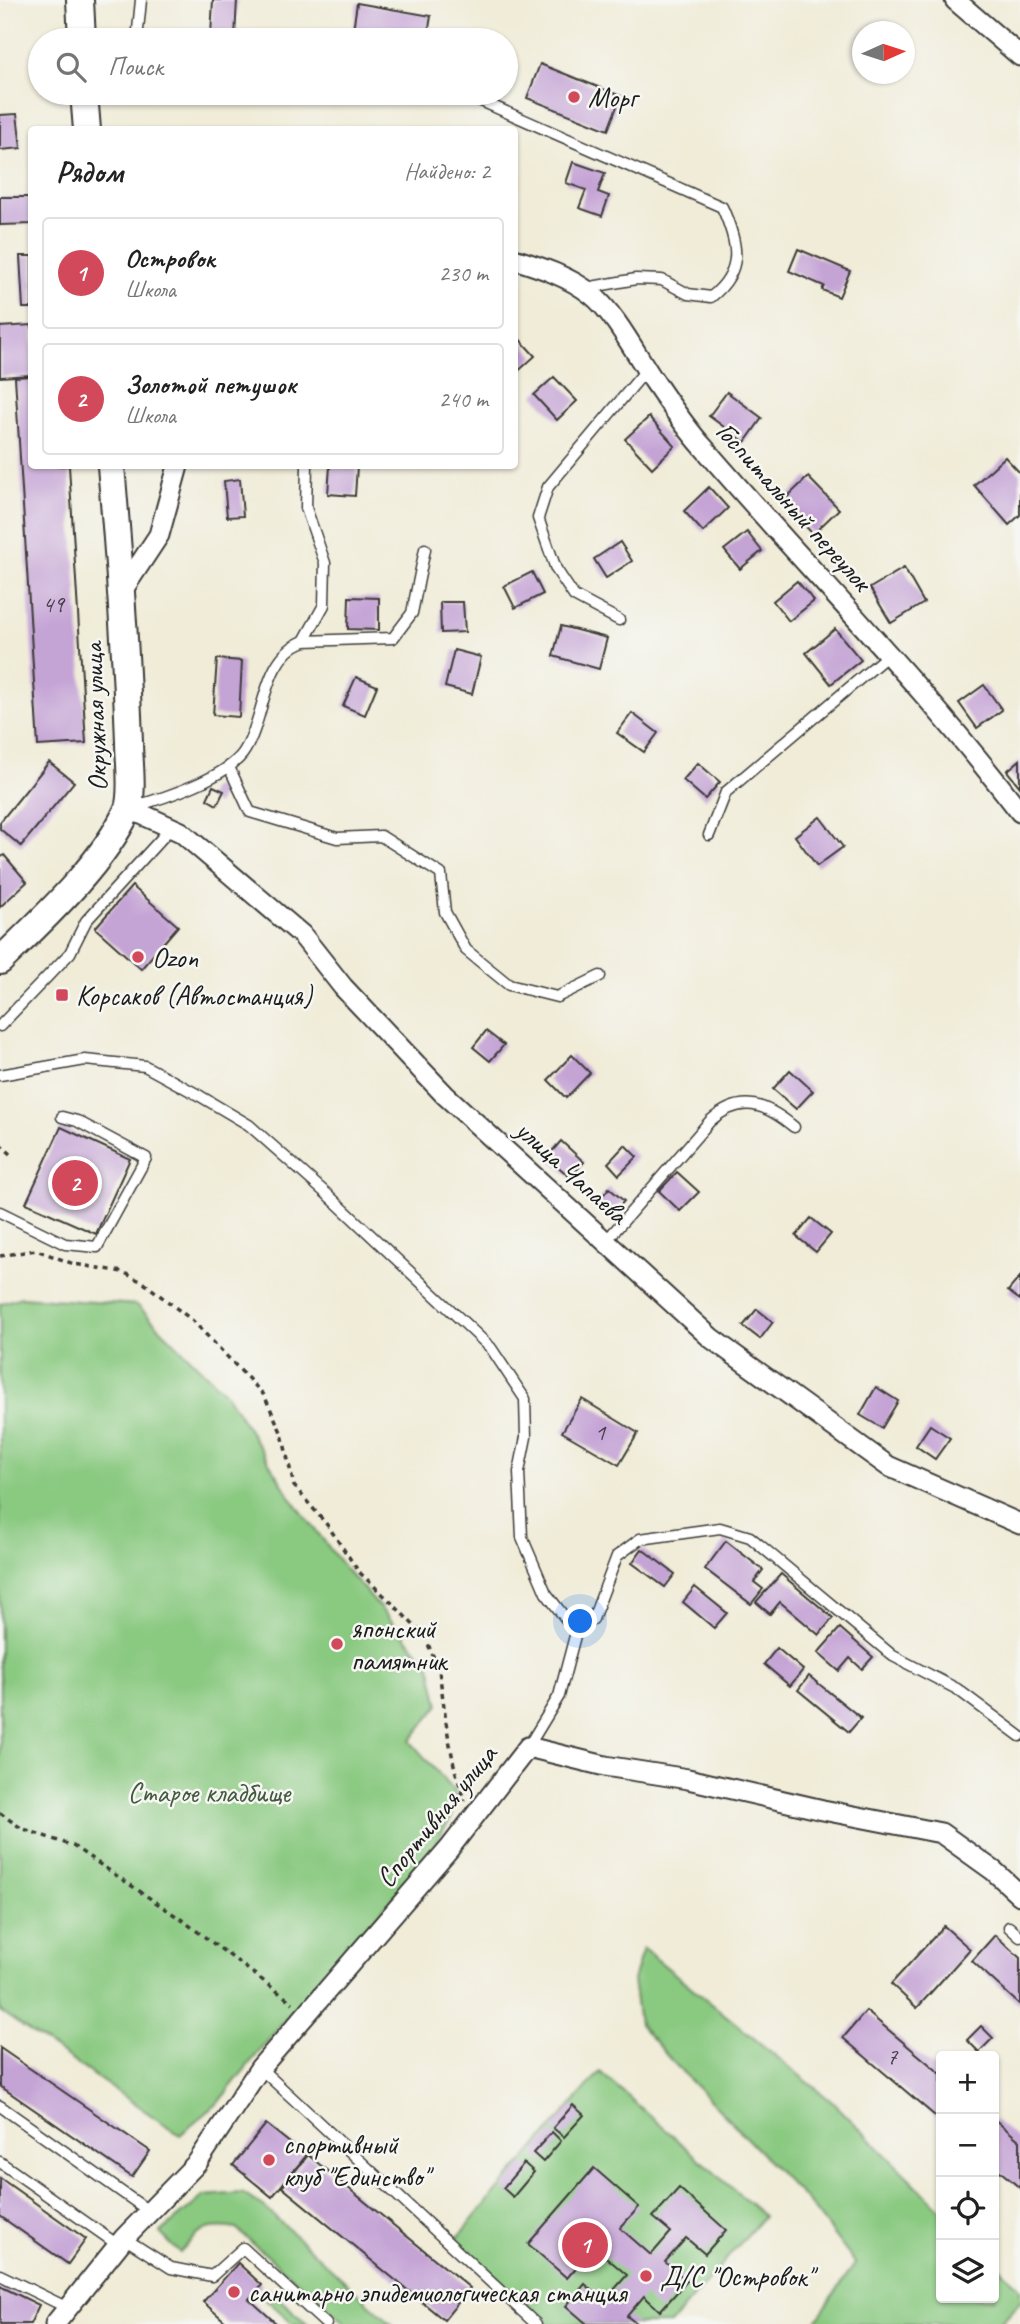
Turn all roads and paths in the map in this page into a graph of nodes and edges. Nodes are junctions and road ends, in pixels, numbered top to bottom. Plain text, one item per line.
1 (80, 0) edge
2 (141, 0) edge
3 (955, 0) edge
4 (81, 28) edge
5 (138, 28) edge
6 (1020, 56) edge
7 (85, 105) edge
8 (490, 105) edge
9 (87, 126) edge
10 (518, 260) edge
11 (582, 289) junction
12 (647, 369) junction
13 (111, 469) edge
14 (177, 469) edge
15 (307, 469) edge
16 (425, 549) dead end
17 (122, 591) junction
18 (619, 620) dead end
19 (304, 641) junction
20 (888, 655) junction
21 (229, 767) junction
22 (128, 808) junction
23 (1020, 812) edge
24 (171, 828) junction
25 (709, 835) dead end
26 (0, 961) edge
27 (600, 976) dead end
28 (0, 1026) edge
29 (0, 1075) edge
30 (62, 1117) dead end
31 (794, 1127) dead end
32 (0, 1144) edge
33 (11, 1154) dead end
34 (0, 1212) edge
35 (606, 1241) junction
36 (0, 1256) edge
37 (1020, 1524) edge
38 (576, 1632) junction
39 (1020, 1736) edge
40 (528, 1747) junction
41 (0, 1813) edge
42 (471, 1821) junction
43 (1020, 1895) edge
44 (1009, 1927) dead end
45 (1020, 1937) edge
46 (306, 2013) junction
47 (260, 2068) junction
48 (0, 2106) edge
49 (0, 2162) edge
50 (150, 2212) junction
51 (121, 2242) junction
52 (0, 2275) edge
53 (68, 2308) junction
54 (55, 2324) edge
55 (326, 2324) edge
56 (536, 2324) edge

1 - 4 main road
2 - 5 lane
3 - 6 street
7 - 9 main road
8 - 11 lane
10 - 11 street, Госпитальный переулок
11 - 12 street, Госпитальный переулок
12 - 18 lane
12 - 20 street, Госпитальный переулок
13 - 17 main road, Окружная улица
14 - 17 street
15 - 19 lane
16 - 19 lane
17 - 22 main road, Окружная улица
19 - 21 lane
20 - 23 street, Госпитальный переулок
20 - 25 lane
21 - 22 lane
21 - 27 lane
22 - 24 street, улица Чапаева
22 - 26 main road, Окружная улица
24 - 28 lane
24 - 35 street, улица Чапаева
29 - 38 lane
30 - 34 lane
31 - 35 lane
32 - 33 path
35 - 37 street, улица Чапаева
36 - 42 path
38 - 39 lane
38 - 40 lane
40 - 42 street, Спортивная улица
40 - 43 street, Спортивная улица
41 - 46 path
42 - 46 street, Спортивная улица
44 - 45 lane
46 - 47 street, Спортивная улица
47 - 50 street, Спортивная улица
47 - 56 lane
48 - 50 lane
49 - 51 lane
50 - 51 street, Спортивная улица
51 - 53 street, Спортивная улица
51 - 55 lane
52 - 53 lane
53 - 54 street, Спортивная улица

